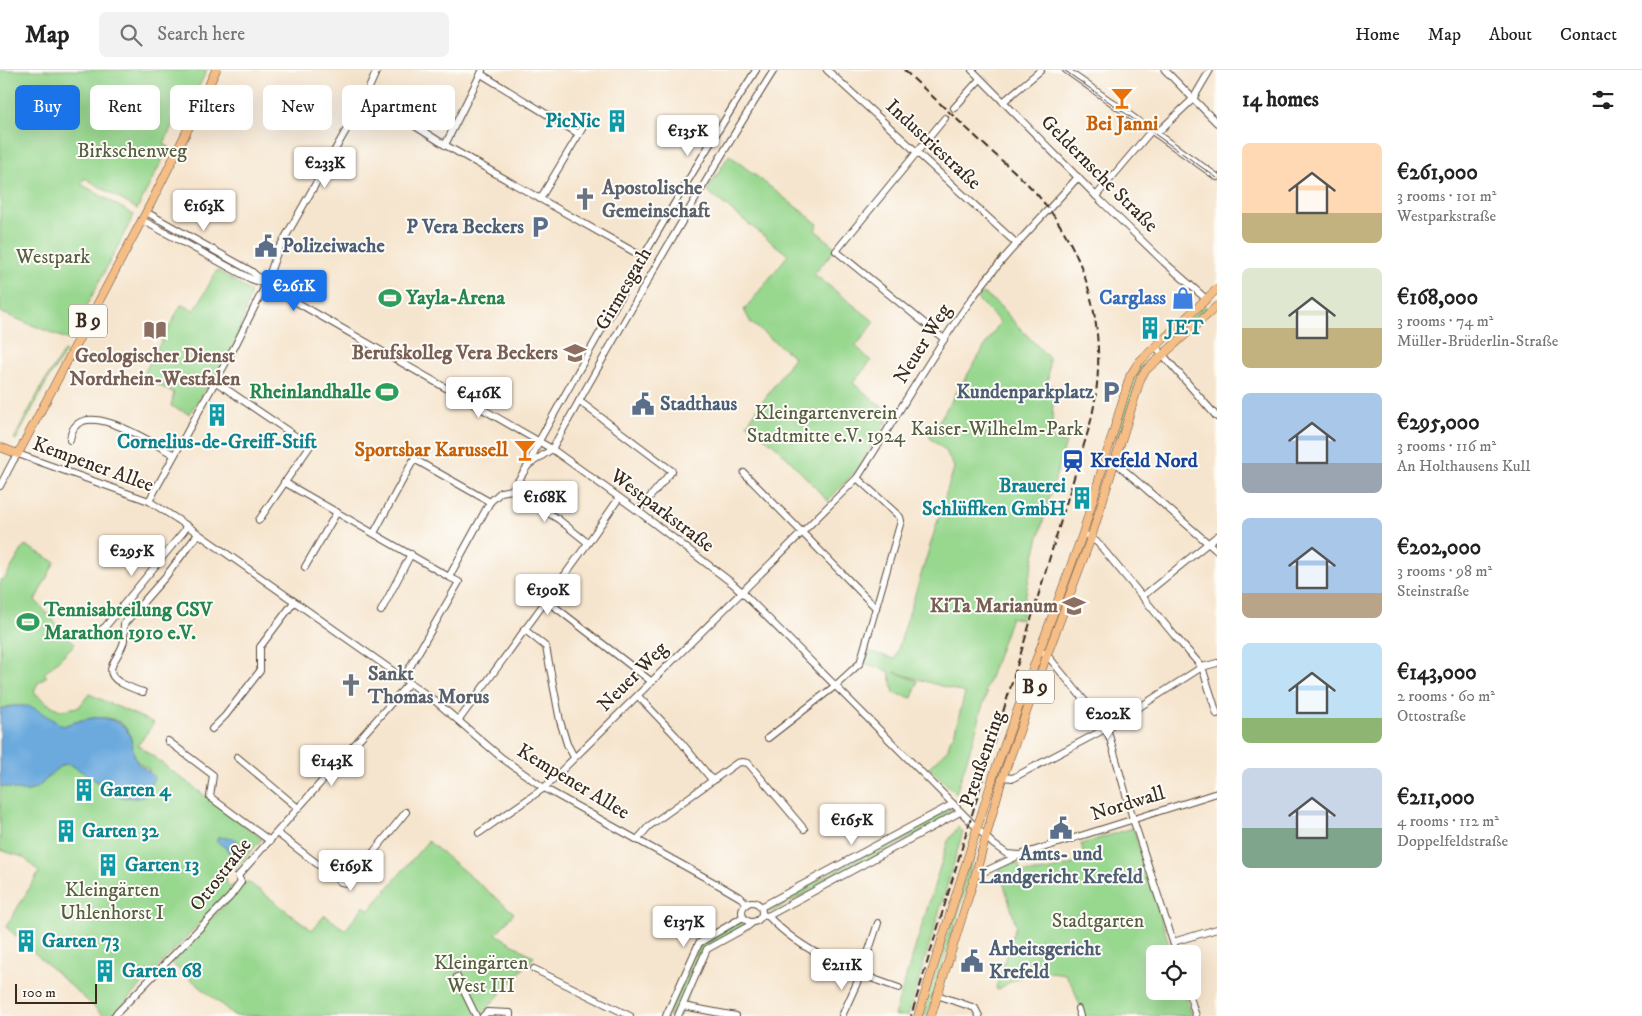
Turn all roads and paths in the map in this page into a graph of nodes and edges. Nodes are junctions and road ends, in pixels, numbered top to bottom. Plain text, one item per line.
1 (216, 70) edge
2 (377, 70) edge
3 (756, 70) edge
4 (774, 70) edge
5 (827, 70) edge
6 (972, 70) edge
7 (1041, 70) edge
8 (1066, 70) edge
9 (1165, 70) edge
10 (1210, 70) edge
11 (482, 72) edge
12 (980, 79) junction
13 (1194, 99) junction
14 (1003, 102) junction
15 (954, 108) dead end
16 (945, 118) dead end
17 (1217, 123) edge
18 (421, 130) edge
19 (1154, 133) junction
20 (445, 145) junction
21 (917, 152) junction
22 (1078, 177) junction
23 (1217, 177) edge
24 (1096, 196) junction
25 (540, 199) junction
26 (146, 212) junction
27 (142, 220) junction
28 (1017, 244) junction
29 (643, 257) junction
30 (266, 284) junction
31 (1217, 289) edge
32 (1205, 298) junction
33 (1216, 307) edge
34 (944, 339) junction
35 (1156, 347) junction
36 (1164, 355) junction
37 (216, 382) junction
38 (579, 401) junction
39 (1217, 416) edge
40 (70, 440) dead end
41 (539, 440) junction
42 (0, 447) edge
43 (552, 449) junction
44 (18, 454) junction
45 (174, 454) junction
46 (1106, 458) junction
47 (1115, 462) junction
48 (529, 464) junction
49 (744, 473) dead end
50 (857, 478) junction
51 (284, 482) junction
52 (0, 486) edge
53 (512, 490) junction
54 (619, 498) junction
55 (149, 501) junction
56 (490, 502) junction
57 (638, 511) junction
58 (337, 512) junction
59 (258, 520) dead end
60 (186, 525) junction
61 (802, 532) junction
62 (374, 533) junction
63 (1083, 533) junction
64 (198, 534) junction
65 (1217, 536) edge
66 (1091, 538) junction
67 (588, 543) junction
68 (1208, 543) junction
69 (1217, 551) edge
70 (411, 554) junction
71 (305, 567) dead end
72 (450, 577) junction
73 (742, 592) junction
74 (1142, 596) junction
75 (546, 600) junction
76 (294, 602) junction
77 (876, 608) junction
78 (381, 611) dead end
79 (524, 629) junction
80 (93, 636) dead end
81 (1039, 650) junction
82 (1046, 655) junction
83 (1217, 663) edge
84 (1202, 667) junction
85 (406, 681) junction
86 (652, 682) junction
87 (835, 686) junction
88 (143, 692) dead end
89 (638, 696) junction
90 (1217, 714) edge
91 (459, 720) junction
92 (1108, 728) junction
93 (212, 729) dead end
94 (768, 738) dead end
95 (168, 741) dead end
96 (237, 757) dead end
97 (574, 757) junction
98 (1003, 777) junction
99 (712, 781) junction
100 (544, 788) junction
101 (1217, 793) edge
102 (953, 804) junction
103 (298, 808) junction
104 (406, 812) dead end
105 (960, 812) junction
106 (1133, 819) junction
107 (804, 829) dead end
108 (976, 829) junction
109 (277, 833) junction
110 (479, 833) dead end
111 (986, 837) junction
112 (637, 840) junction
113 (270, 841) junction
114 (1020, 855) junction
115 (975, 876) junction
116 (746, 904) junction
117 (761, 907) junction
118 (765, 916) junction
119 (743, 917) junction
120 (752, 923) junction
121 (878, 923) dead end
122 (1217, 929) edge
123 (1173, 942) junction
124 (1174, 945) edge
125 (534, 969) dead end
126 (861, 974) junction
127 (457, 977) dead end
128 (899, 988) dead end
129 (937, 995) junction
130 (1191, 1000) edge
131 (683, 1006) junction
132 (114, 1016) edge
133 (476, 1016) edge
134 (484, 1016) edge
135 (510, 1016) edge
136 (630, 1016) edge
137 (666, 1016) edge
138 (678, 1016) edge
139 (736, 1016) edge
140 (842, 1016) edge
141 (918, 1016) edge
142 (931, 1016) edge
143 (979, 1016) edge
144 (1196, 1016) edge

1 - 26 main road, B 9
2 - 30 street
3 - 29 street, Girmesgath
4 - 38 street, Girmesgath
5 - 21 street, Industriestraße
6 - 12 street, Geldernsche Straße
7 - 14 street
8 - 19 street
9 - 13 street
10 - 13 street
11 - 20 street
11 - 25 street
12 - 14 street, Geldernsche Straße
12 - 15 street
13 - 17 street
13 - 19 street
14 - 22 street, Geldernsche Straße
16 - 21 street
18 - 20 street
19 - 23 street
19 - 24 street
20 - 25 street
21 - 28 street, Industriestraße
21 - 34 street
22 - 24 street, Geldernsche Straße
22 - 28 street, Neuer Weg
24 - 32 street, Geldernsche Straße
25 - 29 street
26 - 27 main road, B 9
26 - 30 street, Westparkstraße
27 - 30 street, Westparkstraße
27 - 44 main road, B 9
28 - 34 street, Neuer Weg
29 - 41 street, Girmesgath
30 - 37 street
30 - 41 street, Westparkstraße
31 - 32 main road, B 9
32 - 35 main road, B 9
33 - 36 main road, B 9
34 - 50 street, Neuer Weg
35 - 36 street
35 - 46 main road, B 9
36 - 39 street
36 - 47 main road, B 9
37 - 45 street
37 - 51 street
38 - 43 street, Girmesgath
38 - 57 street
40 - 45 street
41 - 43 street, Westparkstraße
41 - 48 street, Girmesgath
42 - 44 main road, Kempener Allee
43 - 48 street
43 - 54 street, Westparkstraße
44 - 52 street
44 - 55 street, Kempener Allee
45 - 55 street
46 - 47 street
46 - 63 main road, Preußenring / B 9
47 - 66 main road, Preußenring / B 9
47 - 68 street
48 - 53 street
49 - 61 street
50 - 61 street, Neuer Weg
50 - 77 street
51 - 58 street
51 - 59 street
53 - 56 street
53 - 67 street
54 - 57 street, Westparkstraße
54 - 67 street
55 - 60 street, Kempener Allee
56 - 62 street
56 - 72 street
57 - 73 street, Westparkstraße
58 - 62 street
58 - 71 street
60 - 64 street, Kempener Allee
60 - 80 street
61 - 73 street, Neuer Weg
61 - 77 street
62 - 70 street
63 - 66 street
63 - 81 main road, Preußenring / B 9
64 - 76 street, Kempener Allee
64 - 88 street
65 - 68 street
66 - 74 street
66 - 82 main road, Preußenring / B 9
67 - 75 street
68 - 69 street
68 - 74 street
70 - 72 street
70 - 78 street
72 - 85 street, Ottostraße
73 - 86 street, Neuer Weg
73 - 87 street, Westparkstraße
74 - 84 street
75 - 79 street
75 - 86 street
76 - 85 street, Kempener Allee
76 - 93 street
77 - 87 street
79 - 91 street
79 - 97 street
81 - 82 street
81 - 108 main road, Preußenring / B 9
82 - 92 street
82 - 98 main road, Preußenring / B 9
83 - 84 street
84 - 90 street
84 - 92 street
85 - 91 street, Kempener Allee
85 - 103 street, Ottostraße
86 - 89 street, Neuer Weg
87 - 94 street
87 - 102 street, Westparkstraße
89 - 97 street, Neuer Weg
89 - 99 street
91 - 100 street, Kempener Allee
92 - 98 street
92 - 106 street
95 - 113 street, Ottostraße
96 - 103 street
97 - 100 street, Neuer Weg
98 - 111 main road, Preußenring / B 9
99 - 107 street
99 - 112 street
100 - 110 street, Neuer Weg
100 - 112 street, Kempener Allee
101 - 106 street, Nordwall
102 - 105 street, Westparkstraße
102 - 117 street
103 - 109 street, Ottostraße
104 - 109 street
105 - 108 street, Westparkstraße
105 - 118 street
106 - 114 street, Nordwall
106 - 123 street
108 - 111 street
108 - 141 main road, Preußenring / B 9
109 - 113 street, Ottostraße
111 - 114 street
111 - 115 main road, Preußenring / B 9
112 - 116 street, Kempener Allee
113 - 132 street, Ottostraße
114 - 115 street, Nordwall
115 - 129 main road, Preußenring / B 9
116 - 117 street
116 - 119 street
117 - 118 street
118 - 120 street
118 - 126 street
119 - 120 street
119 - 137 street
120 - 131 street
121 - 126 street
122 - 123 street
123 - 124 street
125 - 136 street
126 - 128 street
126 - 140 street
127 - 133 street
129 - 142 main road, Preußenring / B 9
129 - 143 street
130 - 144 street
131 - 138 street
131 - 139 street
134 - 135 street

